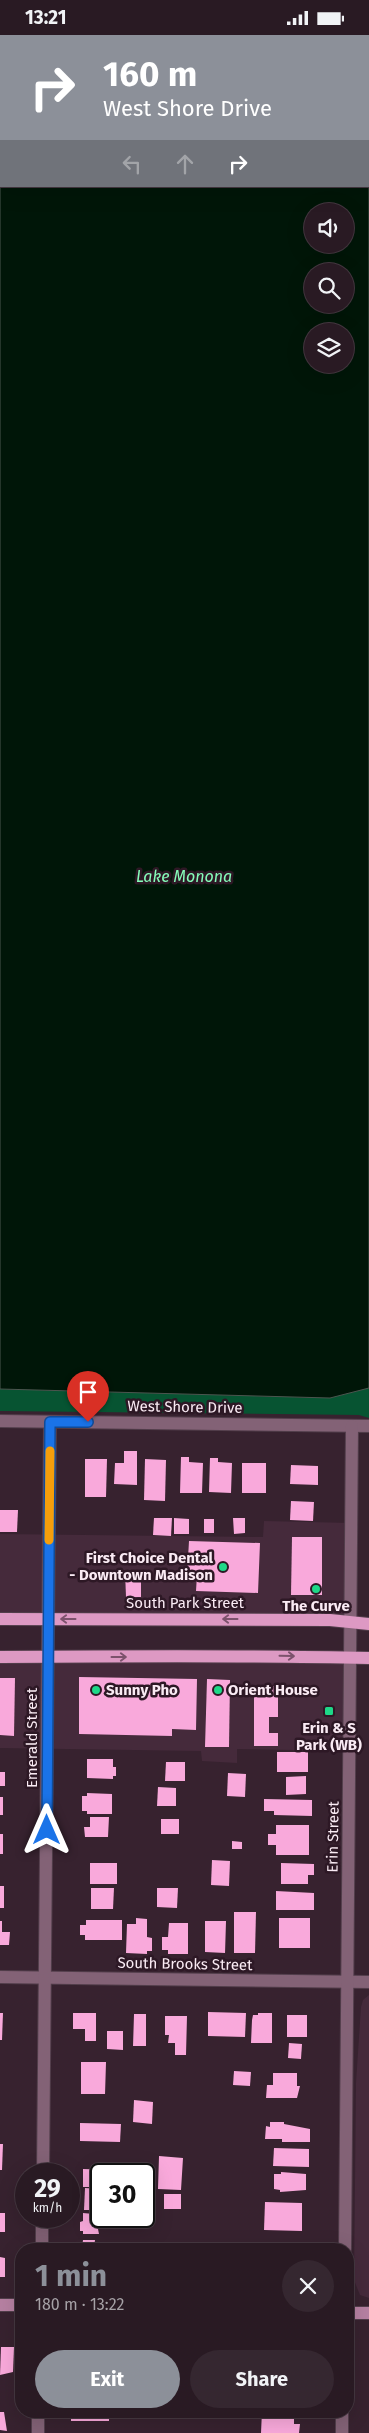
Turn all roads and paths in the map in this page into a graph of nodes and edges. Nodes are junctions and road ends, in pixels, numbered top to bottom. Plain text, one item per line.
1 (0, 1421) edge
2 (50, 1422) junction
3 (352, 1426) junction
4 (369, 1426) edge
5 (0, 1619) edge
6 (49, 1619) junction
7 (351, 1623) junction
8 (369, 1624) edge
9 (0, 1657) edge
10 (48, 1657) junction
11 (351, 1658) junction
12 (369, 1658) edge
13 (0, 1977) edge
14 (44, 1978) junction
15 (347, 1982) junction
16 (369, 1982) edge
17 (43, 2163) edge
18 (42, 2228) edge
19 (42, 2243) edge
20 (346, 2243) edge
21 (0, 2305) edge
22 (15, 2305) edge
23 (354, 2313) edge
24 (369, 2313) edge
25 (38, 2418) edge
26 (342, 2418) edge
27 (38, 2433) edge
28 (342, 2433) edge

1 - 2 street, West Shore Drive
2 - 3 street, West Shore Drive
2 - 6 street, Emerald Street
3 - 4 street, West Shore Drive
3 - 7 street, Erin Street
5 - 6 main road, South Park Street
7 -> 6 main road, South Park Street
6 - 10 street, Emerald Street
7 - 8 main road, South Park Street
7 - 11 street, Erin Street
9 - 10 main road
10 -> 11 main road
10 - 14 street, Emerald Street
11 - 12 main road
11 - 15 street, Erin Street
13 - 14 street, South Brooks Street
14 - 15 street, South Brooks Street
14 - 17 street, Emerald Street
15 - 16 street, South Brooks Street
15 - 20 street, Erin Street
18 - 19 street
21 - 22 street
23 - 24 street
25 - 27 street
26 - 28 street

